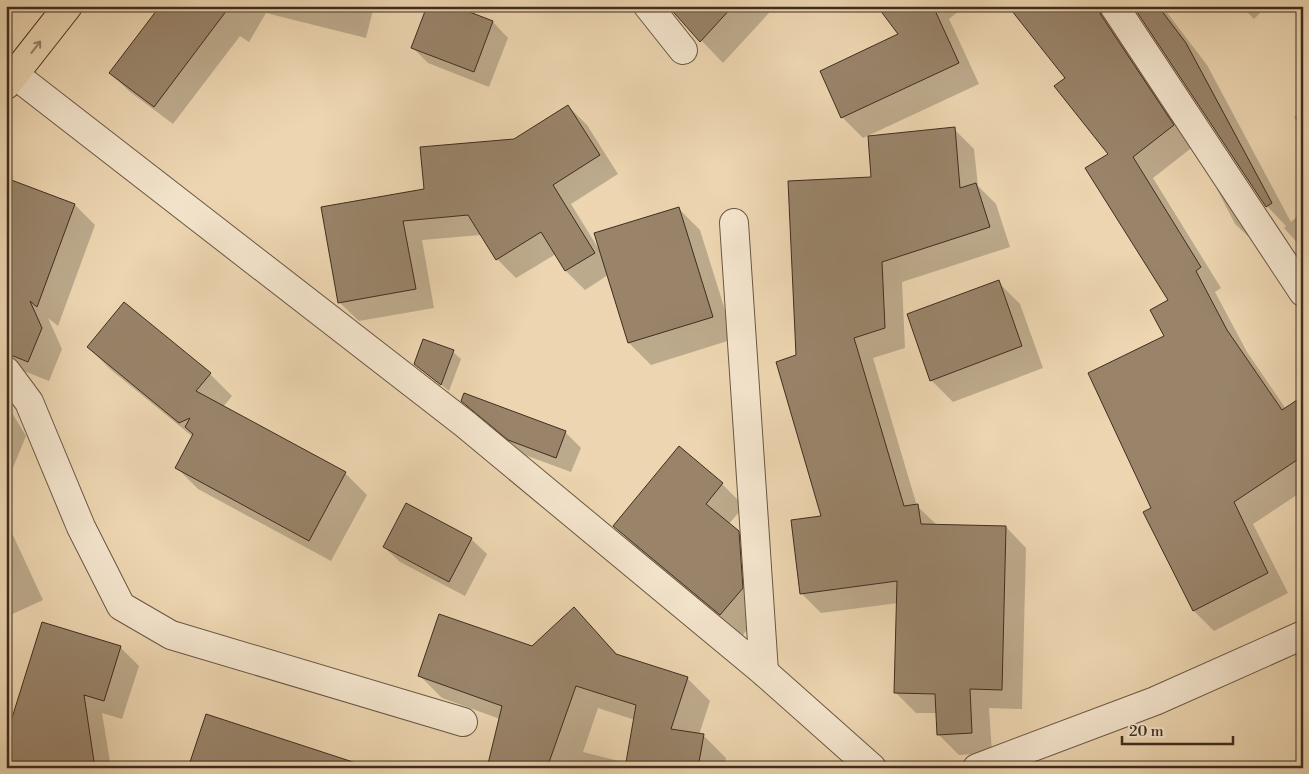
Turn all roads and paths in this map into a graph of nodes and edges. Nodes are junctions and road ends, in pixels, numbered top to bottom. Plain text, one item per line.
1 (68, 6) edge
2 (648, 6) edge
3 (1114, 6) edge
4 (683, 50) dead end
5 (10, 80) edge
6 (734, 223) dead end
7 (1303, 292) edge
8 (6, 371) edge
9 (1303, 635) edge
10 (764, 672) junction
11 (463, 722) dead end
12 (872, 768) edge
13 (977, 768) edge

5 -> 1 highway
2 - 4 street
3 - 7 street
5 - 10 street
6 - 10 street
8 - 11 street
9 - 13 street
10 - 12 street

